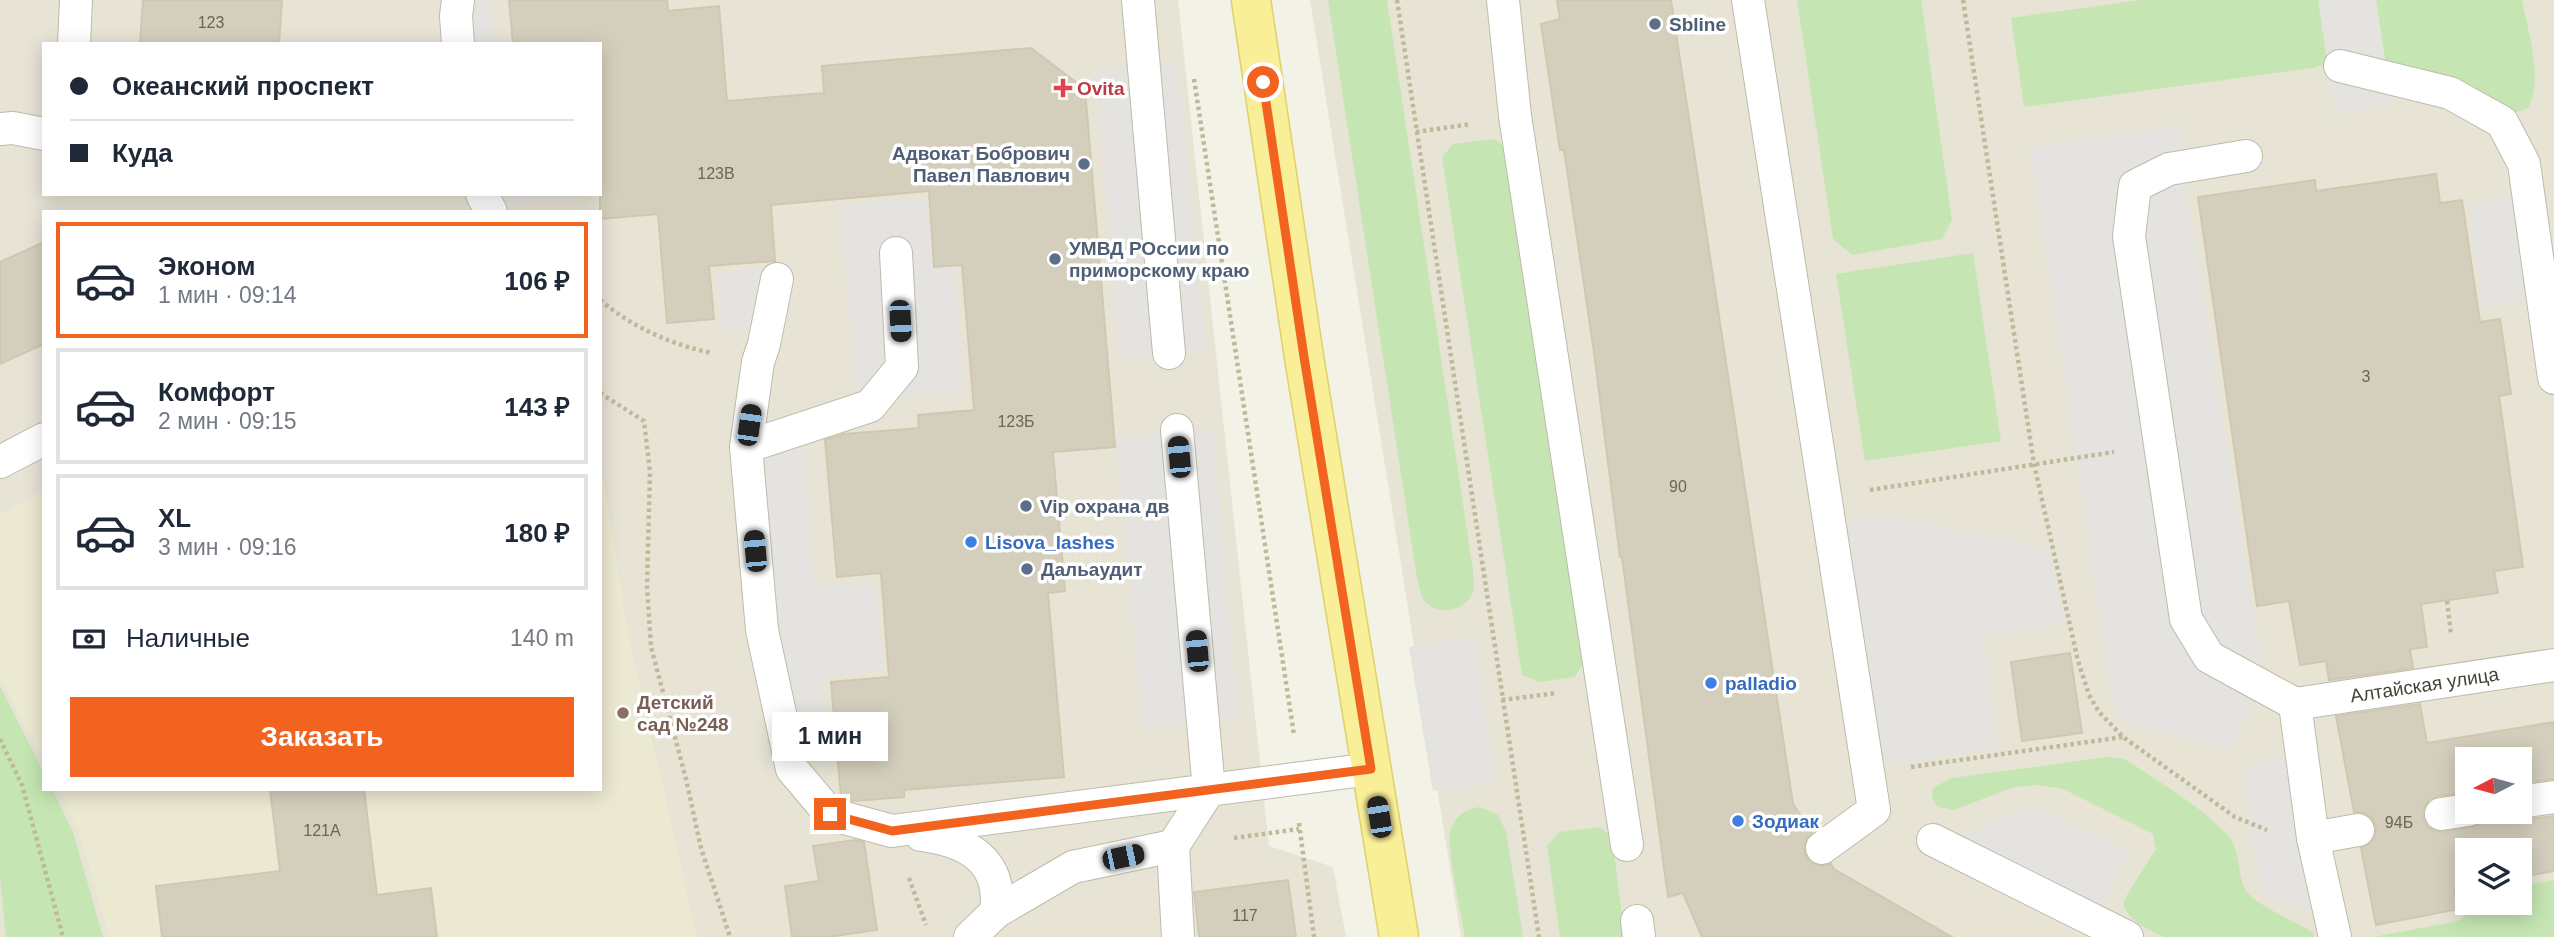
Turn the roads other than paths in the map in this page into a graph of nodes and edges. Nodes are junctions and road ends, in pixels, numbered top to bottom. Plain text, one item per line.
1 (76, 0) edge
2 (458, 0) edge
3 (1138, 0) edge
4 (1251, 0) edge
5 (1503, 0) edge
6 (1748, 0) edge
7 (74, 42) edge
8 (458, 42) edge
9 (2340, 66) dead end
10 (0, 129) edge
11 (42, 134) edge
12 (2246, 156) dead end
13 (896, 253) dead end
14 (777, 279) dead end
15 (1169, 353) dead end
16 (2554, 378) edge
17 (1177, 429) dead end
18 (42, 440) edge
19 (746, 446) junction
20 (0, 462) edge
21 (2554, 665) edge
22 (2295, 704) junction
23 (1371, 769) junction
24 (1209, 790) junction
25 (2554, 797) edge
26 (2532, 800) edge
27 (2358, 830) dead end
28 (892, 831) junction
29 (2313, 838) junction
30 (1933, 839) dead end
31 (1627, 845) dead end
32 (1173, 846) junction
33 (1822, 848) dead end
34 (996, 912) junction
35 (970, 937) edge
36 (1178, 937) edge
37 (1399, 937) edge
38 (2127, 937) edge
39 (2335, 937) edge

1 - 7 lane
2 - 8 lane
3 - 15 lane
4 - 23 main road
5 - 31 lane
6 - 33 lane
9 - 16 lane
10 - 11 lane
12 - 22 lane
13 - 19 lane
14 - 19 lane
17 - 24 lane
18 - 20 lane
19 - 28 lane
21 - 22 lane, Алтайская улица
22 - 29 lane
23 - 24 lane
23 - 37 main road
24 - 28 lane
24 - 32 lane
25 - 26 lane
27 - 29 lane
28 - 34 lane
29 - 39 lane
30 - 38 lane
32 - 34 lane
32 - 36 lane
34 - 35 lane

